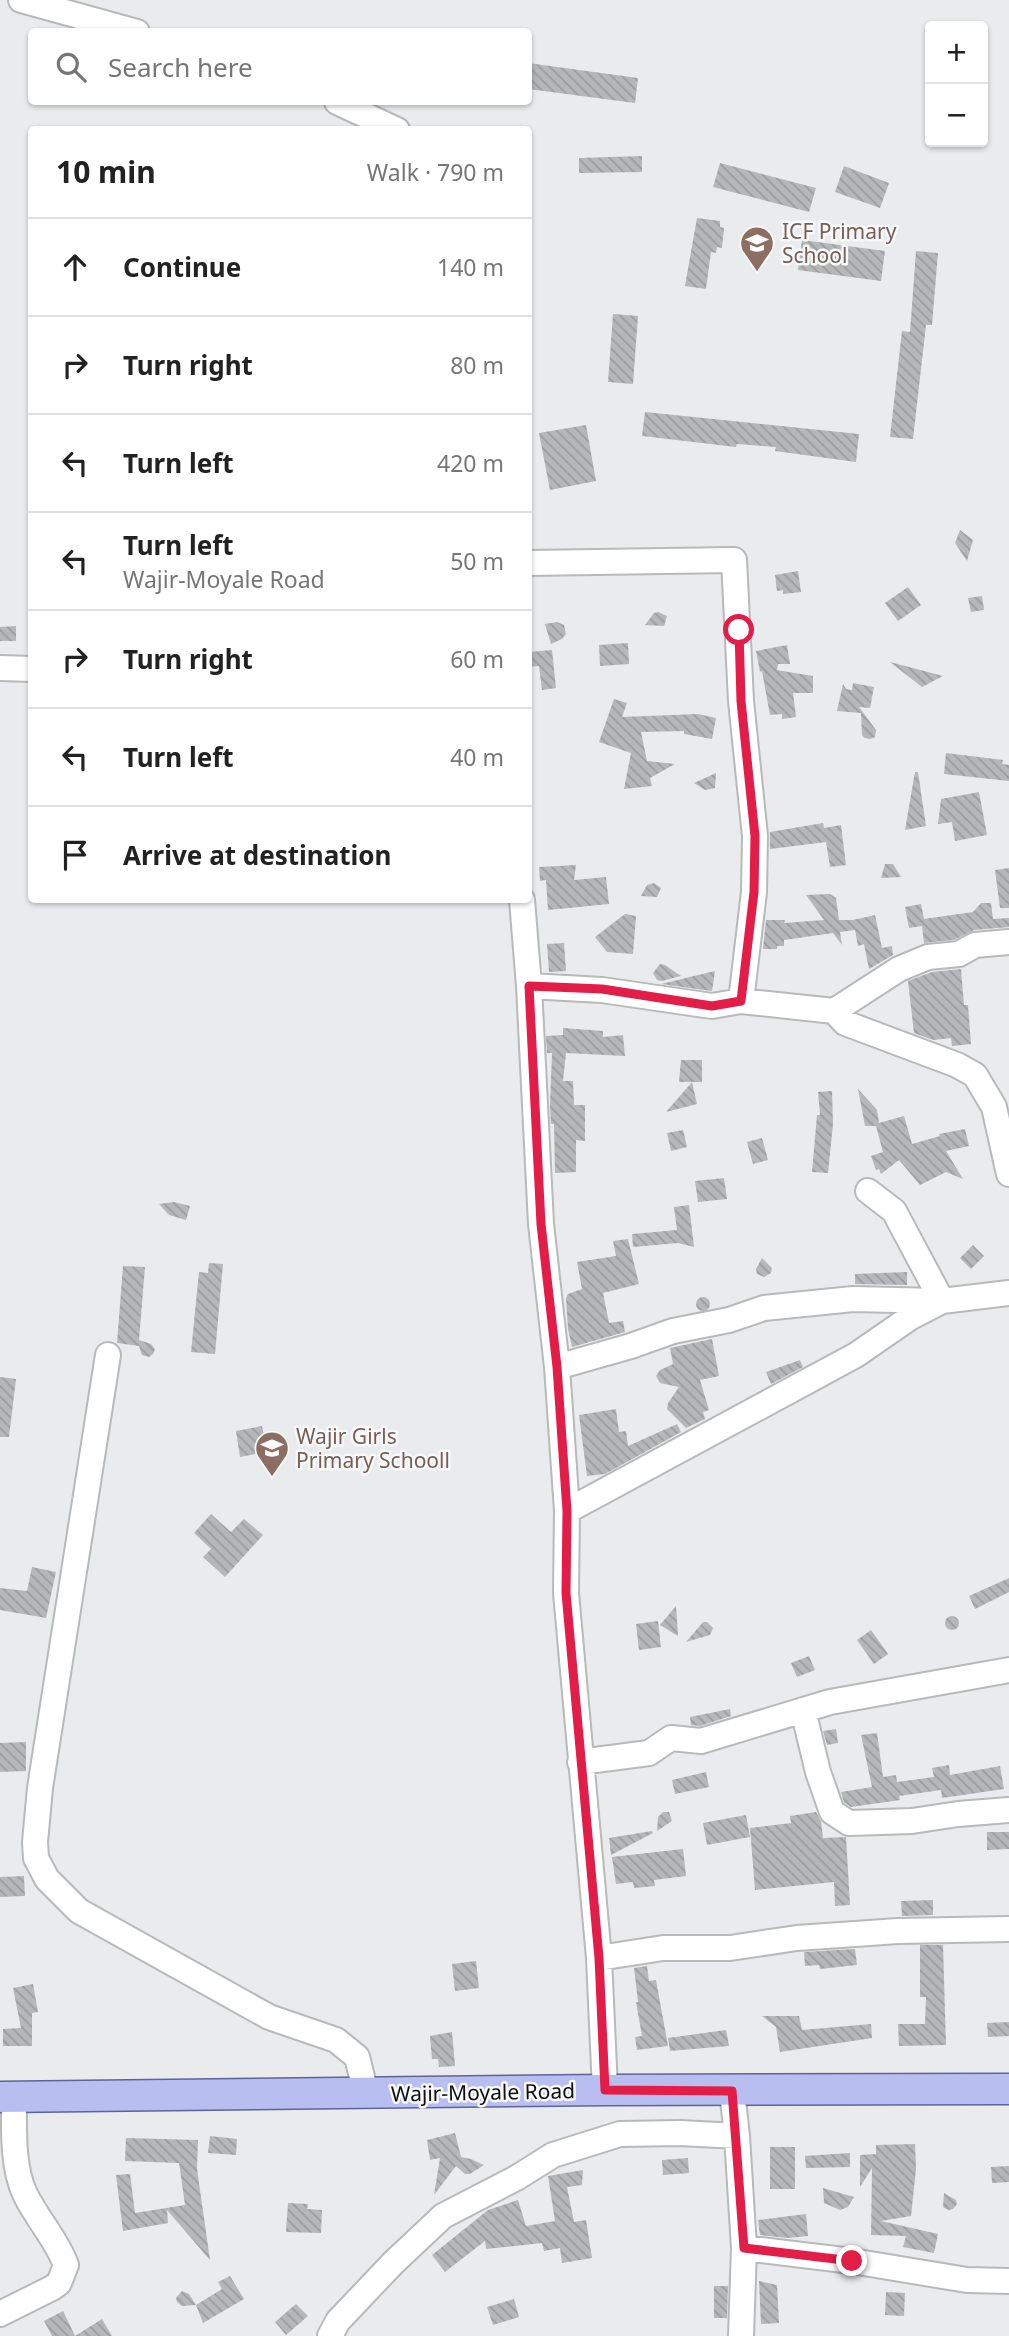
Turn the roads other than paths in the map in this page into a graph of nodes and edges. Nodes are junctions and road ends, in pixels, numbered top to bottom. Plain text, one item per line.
1 (21, 0) edge
2 (122, 28) edge
3 (343, 105) edge
4 (388, 126) edge
5 (532, 562) edge
6 (0, 668) edge
7 (28, 669) edge
8 (522, 903) edge
9 (1009, 942) edge
10 (529, 986) junction
11 (741, 1001) junction
12 (834, 1011) junction
13 (1009, 1174) edge
14 (868, 1191) dead end
15 (1009, 1293) edge
16 (942, 1301) junction
17 (108, 1355) dead end
18 (557, 1367) junction
19 (567, 1511) junction
20 (1009, 1670) edge
21 (803, 1710) junction
22 (580, 1762) junction
23 (1009, 1810) edge
24 (1009, 1929) edge
25 (599, 1958) junction
26 (1009, 2089) edge
27 (605, 2090) junction
28 (732, 2091) junction
29 (366, 2093) junction
30 (7, 2097) edge
31 (737, 2136) junction
32 (744, 2248) junction
33 (1009, 2281) edge
34 (0, 2315) edge
35 (330, 2336) edge
36 (741, 2336) edge

1 - 2 street
3 - 4 street
5 - 11 street
6 - 7 street
8 - 10 street
9 - 12 street
10 - 11 street
10 - 18 street
11 - 12 street
12 - 13 street
14 - 16 street
15 - 16 street
16 - 18 street
16 - 19 street
17 - 29 street
18 - 19 street
19 - 22 street
20 - 21 street
21 - 22 street
21 - 23 street
22 - 25 street
24 - 25 street
25 - 27 street
26 - 28 main road, Wajir-Moyale Road
27 - 28 main road, Wajir-Moyale Road
27 - 29 main road, Wajir-Moyale Road
28 - 31 street
29 - 30 main road, Wajir-Moyale Road
30 - 34 street
31 - 32 street
31 - 35 street
32 - 33 street
32 - 36 street

